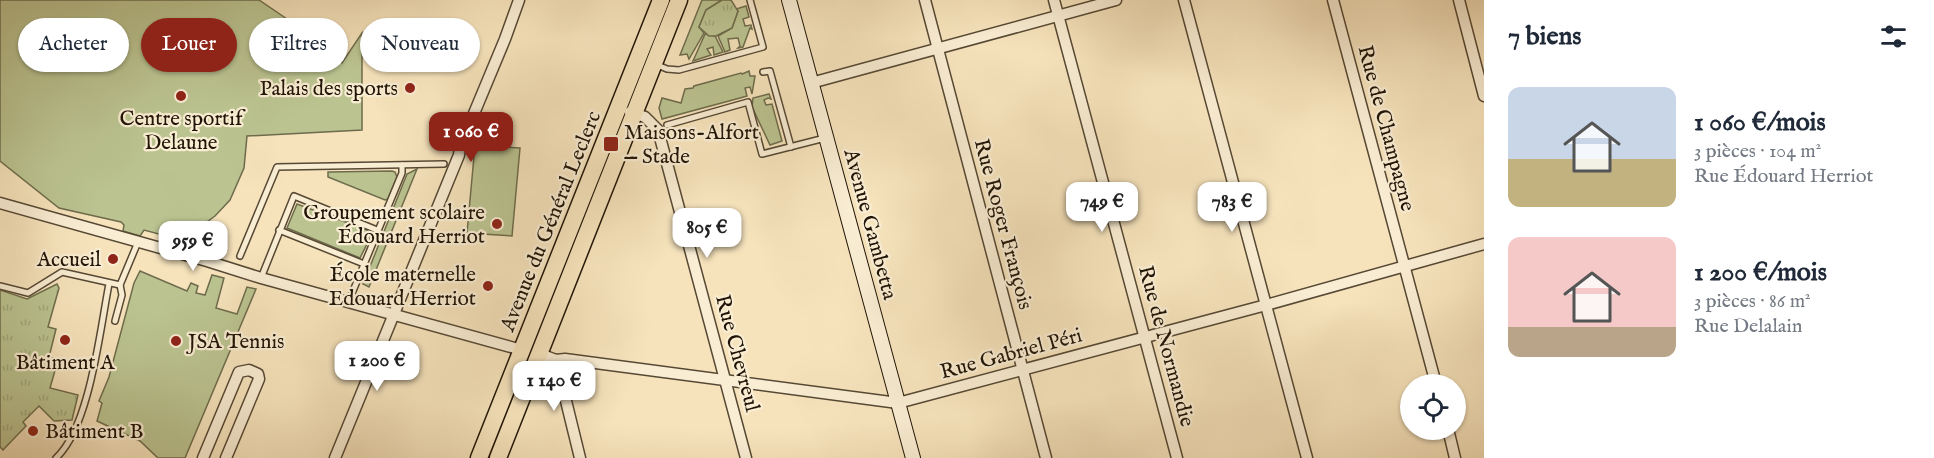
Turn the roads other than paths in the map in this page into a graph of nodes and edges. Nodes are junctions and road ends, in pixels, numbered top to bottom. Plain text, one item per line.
1 (519, 0) edge
2 (661, 0) edge
3 (679, 0) edge
4 (750, 0) edge
5 (789, 0) edge
6 (925, 0) edge
7 (1054, 0) edge
8 (1116, 0) edge
9 (1184, 0) edge
10 (1333, 0) edge
11 (1459, 0) edge
12 (1058, 16) junction
13 (938, 48) junction
14 (654, 64) junction
15 (763, 72) dead end
16 (811, 82) junction
17 (1484, 96) edge
18 (618, 111) junction
19 (636, 112) junction
20 (667, 125) dead end
21 (826, 137) junction
22 (791, 147) junction
23 (444, 164) dead end
24 (402, 165) junction
25 (0, 203) edge
26 (279, 230) junction
27 (377, 230) junction
28 (138, 242) junction
29 (1484, 244) edge
30 (240, 256) dead end
31 (364, 264) junction
32 (1404, 266) junction
33 (261, 279) junction
34 (109, 284) junction
35 (120, 285) junction
36 (0, 286) edge
37 (348, 303) junction
38 (1266, 305) junction
39 (393, 315) junction
40 (115, 321) dead end
41 (1144, 337) junction
42 (522, 350) junction
43 (540, 354) junction
44 (556, 360) junction
45 (1023, 371) junction
46 (1433, 374) edge
47 (725, 380) junction
48 (898, 404) junction
49 (1451, 440) edge
50 (56, 458) edge
51 (203, 458) edge
52 (226, 458) edge
53 (336, 458) edge
54 (479, 458) edge
55 (498, 458) edge
56 (580, 458) edge
57 (746, 458) edge
58 (913, 458) edge
59 (1046, 458) edge
60 (1177, 458) edge
61 (1307, 458) edge
62 (1455, 458) edge

1 - 39 street
2 - 18 main road, Avenue du Général Leclerc
3 - 14 main road, Avenue du Général Leclerc
4 - 14 lane
5 - 16 street, Avenue Gambetta
6 - 13 street, Rue Roger François
7 - 12 street, Rue de Normandie
8 - 12 street
9 - 38 street
10 - 32 street, Rue de Champagne
11 - 17 street
12 - 13 street
12 - 41 street, Rue de Normandie
13 - 16 street
13 - 45 street, Rue Roger François
14 - 19 main road, Avenue du Général Leclerc
15 - 22 lane
16 - 21 street, Avenue Gambetta
18 - 19 street
18 - 42 main road, Avenue du Général Leclerc
19 - 43 main road, Avenue du Général Leclerc
19 - 47 street, Rue Chevreul
20 - 22 lane
21 - 22 lane
21 - 48 street, Avenue Gambetta
23 - 24 lane
24 - 27 lane
24 - 30 lane
25 - 28 street
26 - 27 lane
26 - 31 lane
26 - 33 lane
27 - 31 lane
28 - 33 street
28 - 35 lane
29 - 32 street, Rue Gabriel Péri
31 - 37 lane
32 - 38 street, Rue Gabriel Péri
32 - 46 street, Rue de Champagne
33 - 37 street
34 - 35 lane
34 - 36 lane
34 - 50 lane
35 - 40 lane
37 - 39 street
38 - 41 street, Rue Gabriel Péri
38 - 61 street
39 - 42 street
39 - 53 street
41 - 45 street, Rue Gabriel Péri
41 - 60 street, Rue de Normandie
42 - 43 main road
42 - 54 main road, Avenue du Général Leclerc
43 - 44 street, Rue Gabriel Péri
43 - 55 main road, Avenue du Général Leclerc
44 - 47 street, Rue Gabriel Péri
44 - 56 street
45 - 48 street, Rue Gabriel Péri
45 - 59 street, Rue Roger François
47 - 48 street, Rue Gabriel Péri
47 - 57 street, Rue Chevreul
48 - 58 street, Avenue Gambetta
49 - 62 street
51 - 52 street

